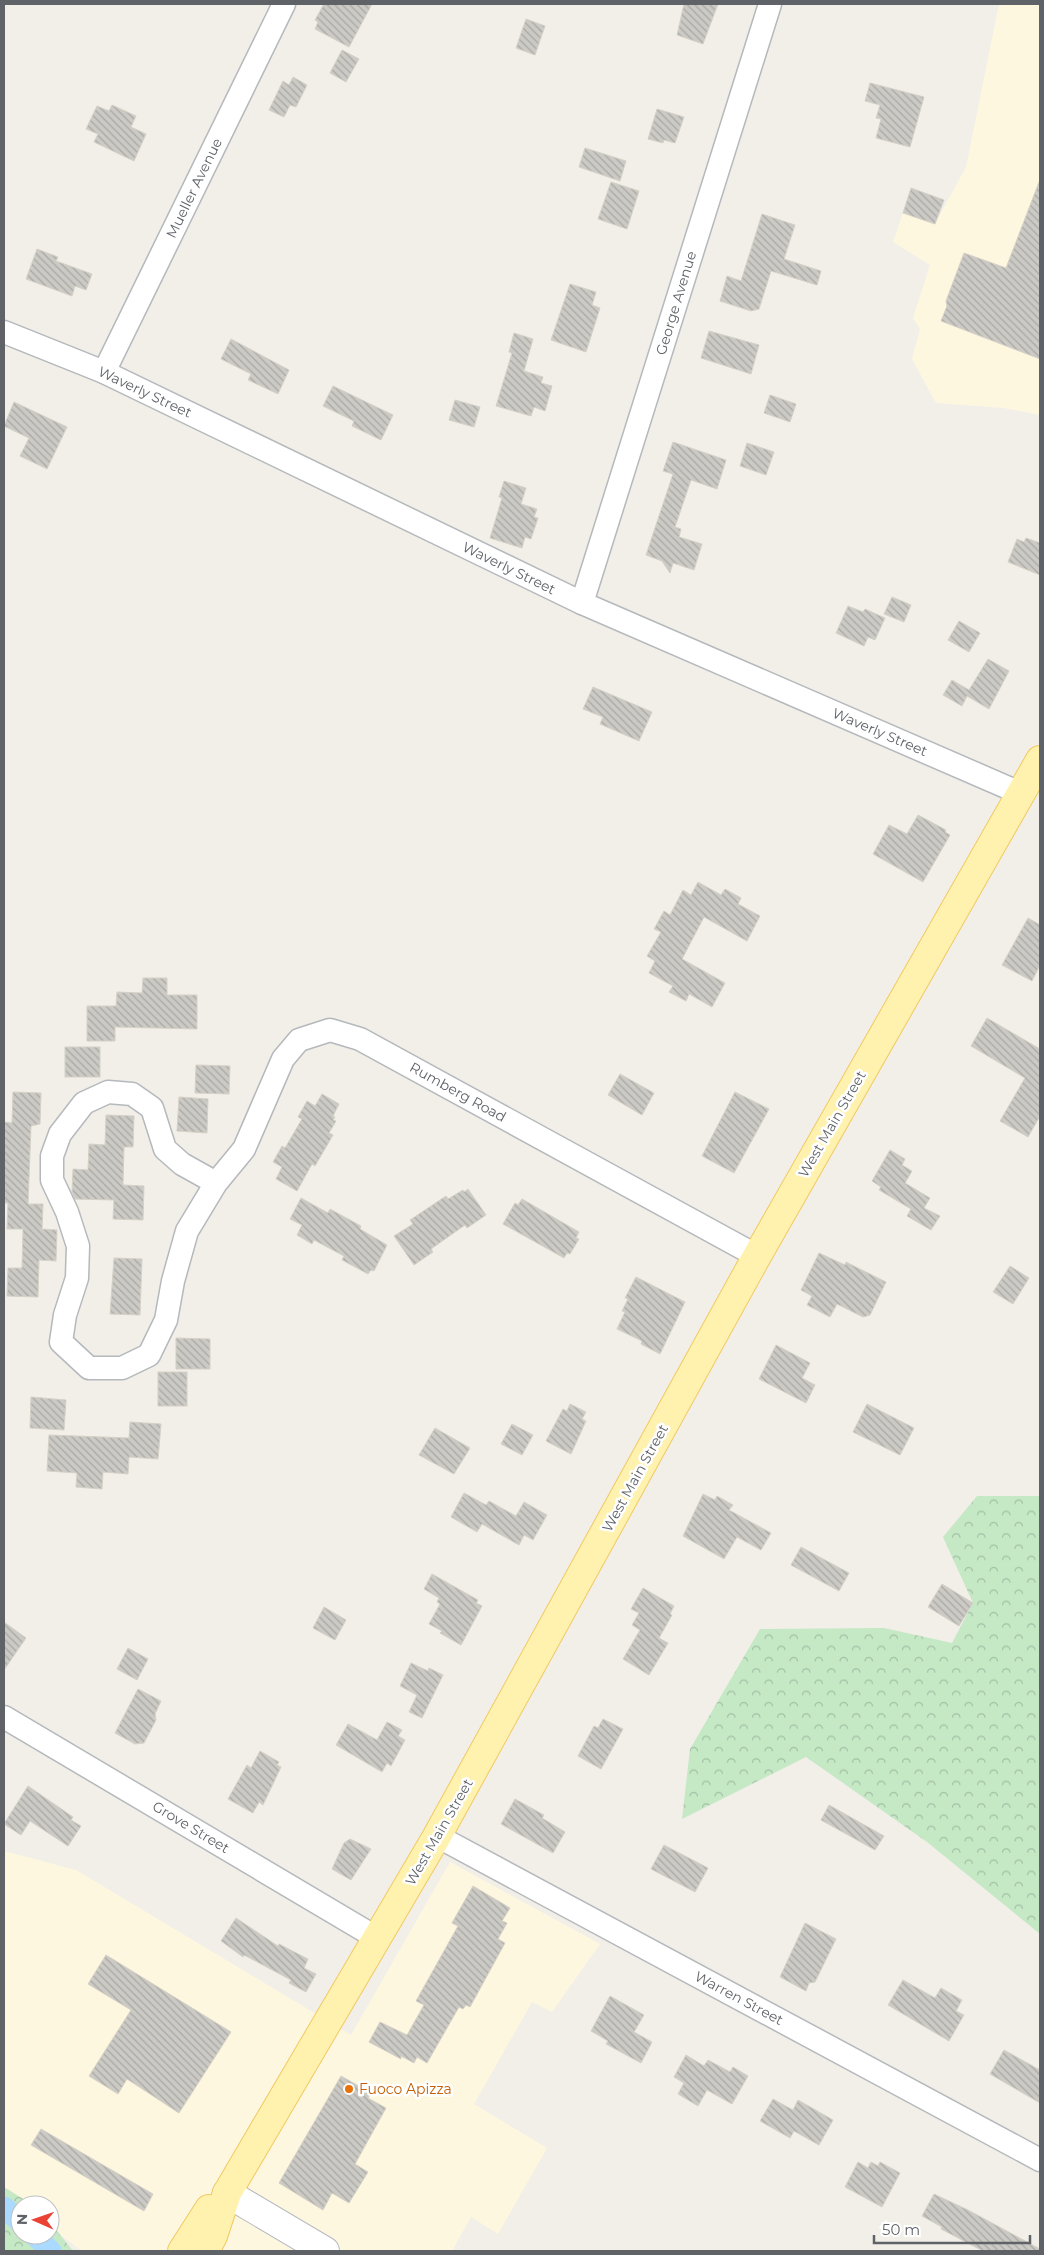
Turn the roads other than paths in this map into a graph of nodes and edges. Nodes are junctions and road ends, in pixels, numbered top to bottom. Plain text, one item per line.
1 (284, 4) edge
2 (770, 4) edge
3 (4, 332) edge
4 (104, 372) junction
5 (582, 603) junction
6 (1040, 760) edge
7 (1020, 793) junction
8 (216, 1183) junction
9 (757, 1256) junction
10 (4, 1717) edge
11 (437, 1836) junction
12 (378, 1938) junction
13 (1040, 2160) edge
14 (227, 2193) junction
15 (182, 2251) edge
16 (205, 2251) edge
17 (325, 2251) edge

1 - 4 street, Mueller Avenue
2 - 5 street, George Avenue
3 - 4 street, Waverly Street
4 - 5 street, Waverly Street
5 - 7 street, Waverly Street
6 - 7 main road, West Main Street
7 - 9 main road, West Main Street
8 - 8 street, Rumberg Road
8 - 9 street, Rumberg Road
9 - 11 main road, West Main Street
10 - 12 street, Grove Street
11 - 12 main road, West Main Street
11 - 13 street, Warren Street
12 - 14 main road, West Main Street
14 - 15 main road, West Main Street
14 - 16 main road, West Main Street
14 - 17 street

